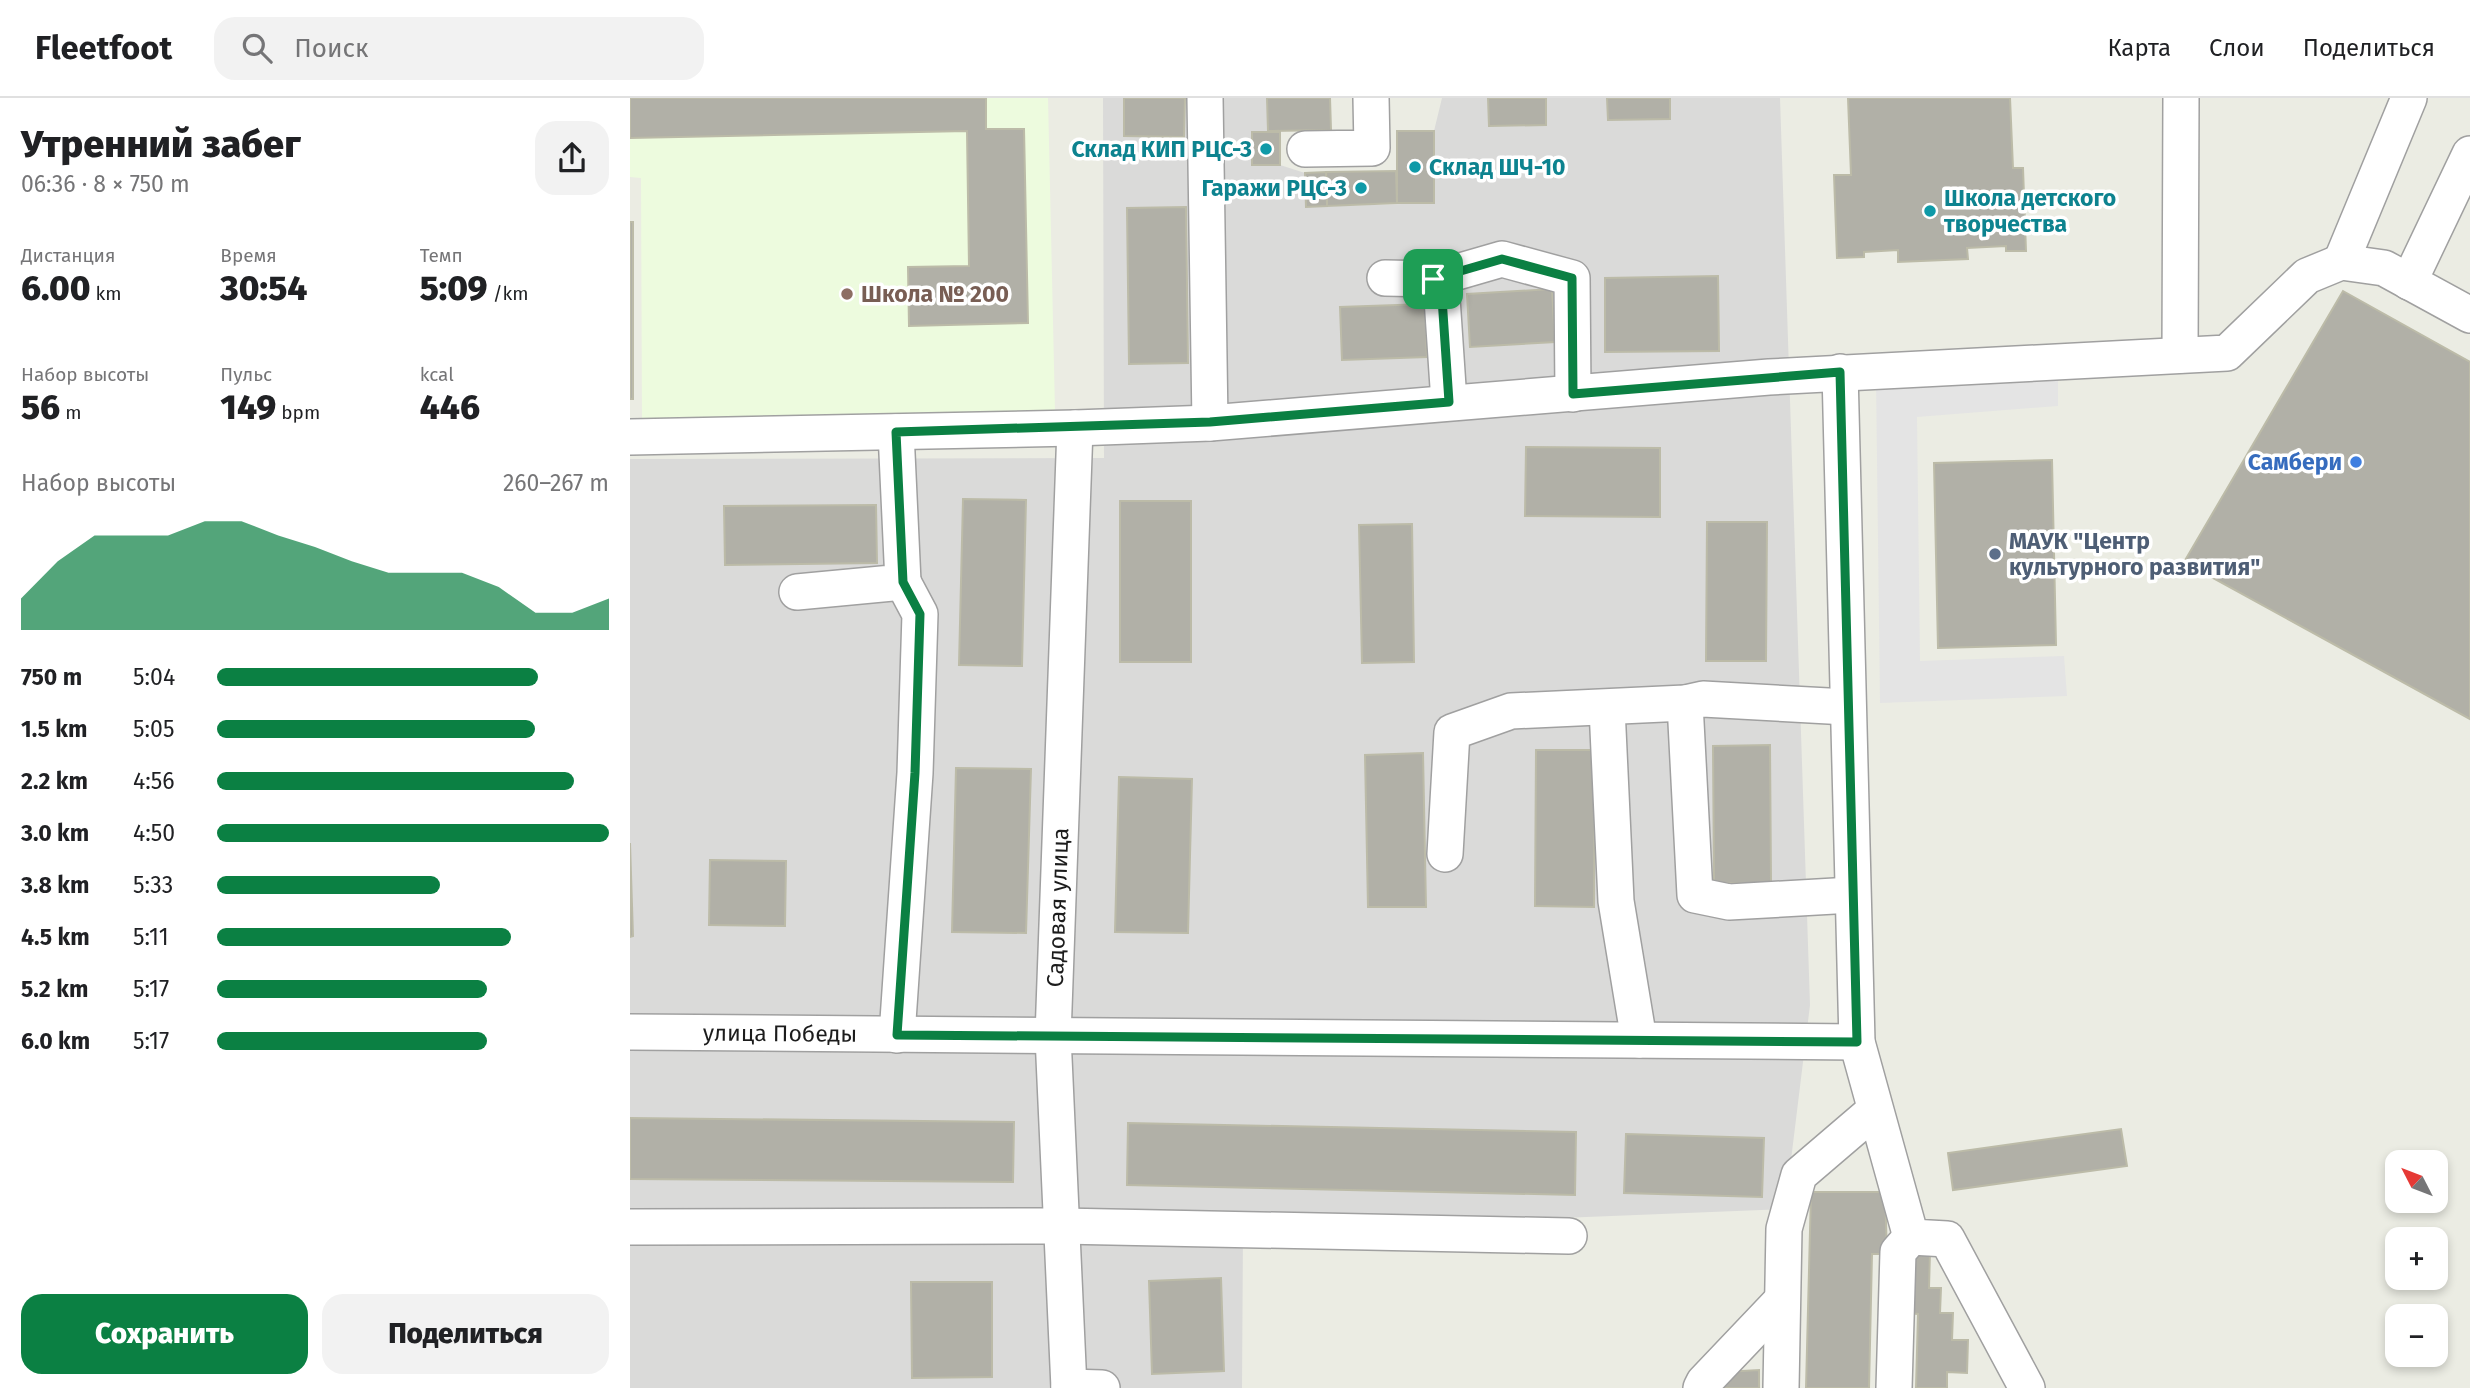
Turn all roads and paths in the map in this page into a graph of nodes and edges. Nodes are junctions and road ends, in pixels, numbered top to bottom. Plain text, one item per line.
1 (1205, 98) edge
2 (1371, 98) edge
3 (2181, 98) edge
4 (2409, 98) edge
5 (1306, 149) dead end
6 (2470, 154) edge
7 (2341, 262) junction
8 (1385, 278) dead end
9 (1433, 279) junction
10 (2409, 282) junction
11 (2470, 315) edge
12 (2180, 355) junction
13 (1840, 372) junction
14 (1573, 394) junction
15 (1449, 402) junction
16 (1210, 422) junction
17 (1075, 428) junction
18 (896, 432) junction
19 (630, 437) edge
20 (903, 582) junction
21 (797, 592) dead end
22 (1685, 704) junction
23 (1847, 707) junction
24 (1607, 708) junction
25 (1445, 853) dead end
26 (1852, 895) junction
27 (630, 1032) edge
28 (897, 1035) junction
29 (1053, 1036) junction
30 (1639, 1041) junction
31 (1857, 1042) junction
32 (1875, 1110) junction
33 (1061, 1226) junction
34 (630, 1227) edge
35 (1569, 1237) dead end
36 (1911, 1237) junction
37 (1782, 1300) junction
38 (1080, 1388) edge
39 (1701, 1388) edge
40 (1780, 1388) edge
41 (1894, 1388) edge
42 (2027, 1388) edge

1 - 16 street
2 - 5 street
3 - 12 street
4 - 7 street
6 - 10 street
7 - 10 street
7 - 12 street
8 - 9 street
9 - 14 street
9 - 15 street
10 - 11 street
12 - 13 street
13 - 14 street
13 - 23 street
14 - 15 street
15 - 16 street
16 - 17 street
17 - 18 street
17 - 29 street, Садовая улица
18 - 19 street
18 - 20 street
20 - 21 street
20 - 28 street
22 - 23 street
22 - 24 street
22 - 26 street
23 - 26 street
24 - 25 street
24 - 30 street
26 - 31 street
27 - 28 street, улица Победы
28 - 29 street, улица Победы
29 - 30 street, улица Победы
29 - 33 street, Садовая улица
30 - 31 street, улица Победы
31 - 32 street
32 - 36 street
32 - 37 street
33 - 34 street
33 - 35 street
33 - 38 street, Садовая улица
36 - 41 street
36 - 42 street
37 - 39 street
37 - 40 street

